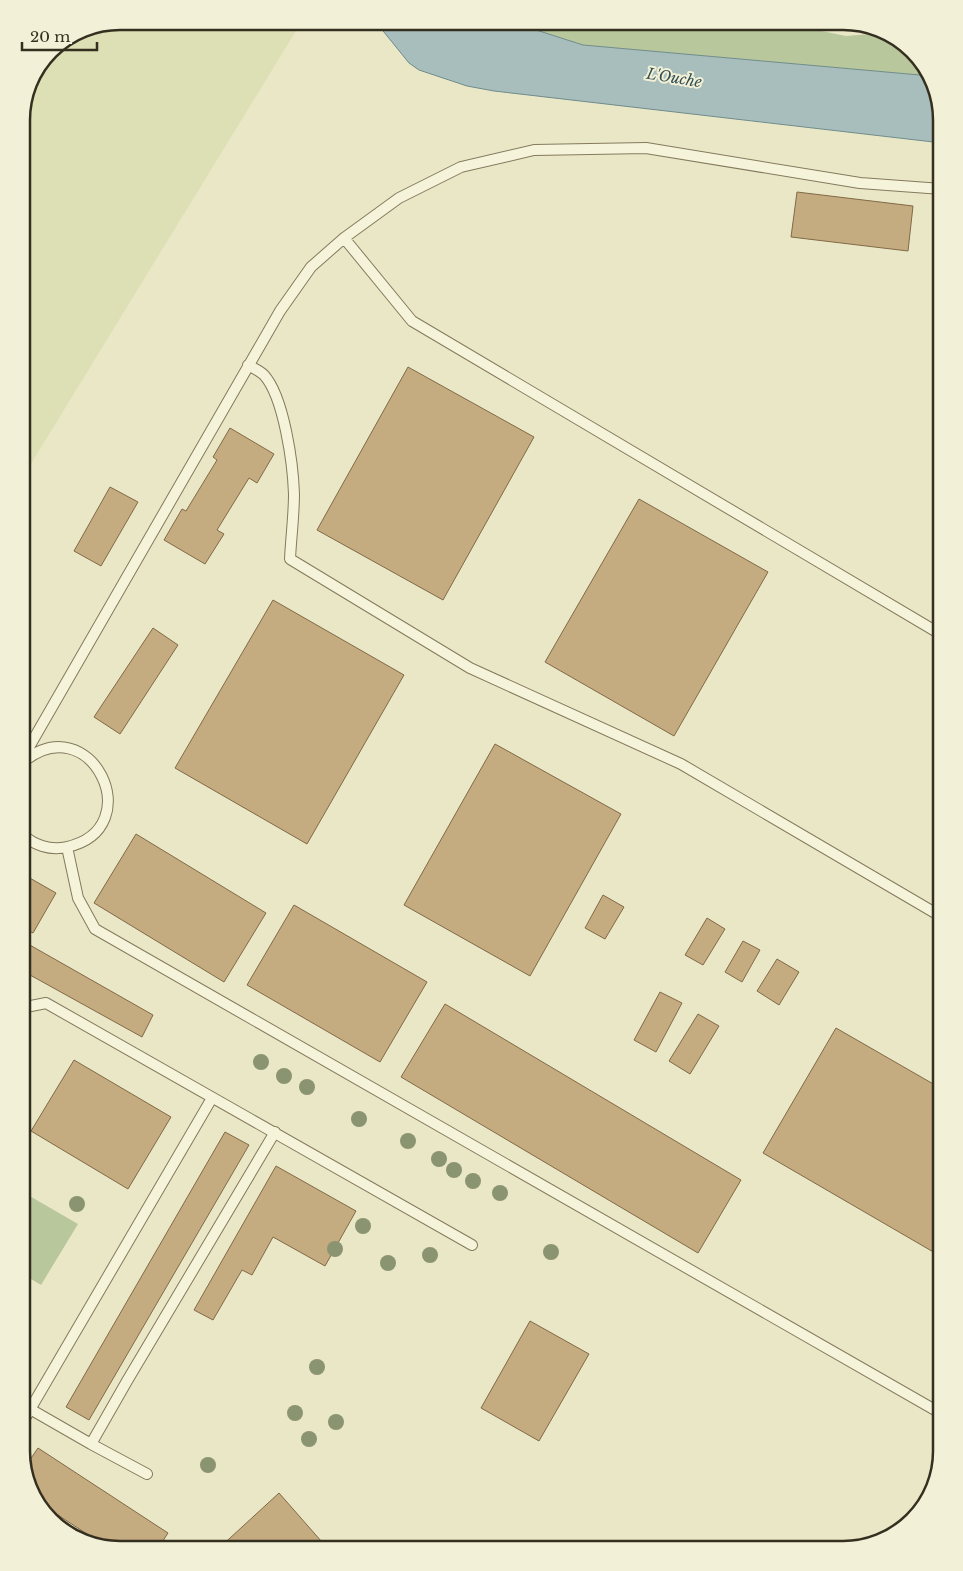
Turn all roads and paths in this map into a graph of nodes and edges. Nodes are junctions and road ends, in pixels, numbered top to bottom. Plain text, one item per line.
1 (933, 188) edge
2 (344, 238) junction
3 (248, 365) junction
4 (933, 630) edge
5 (30, 746) edge
6 (30, 756) edge
7 (30, 840) edge
8 (67, 847) junction
9 (933, 912) edge
10 (30, 1006) edge
11 (212, 1098) junction
12 (275, 1132) junction
13 (472, 1245) dead end
14 (30, 1409) joint
15 (933, 1409) edge
16 (91, 1444) junction
17 (147, 1474) dead end

1 - 2 lane
2 - 3 lane
2 - 4 lane
3 - 5 lane
3 - 9 lane
6 - 8 lane
7 - 8 lane
8 - 15 lane
10 - 11 lane
11 - 12 lane
11 - 14 lane
12 - 13 lane
12 - 16 lane
14 - 16 lane
16 - 17 lane

